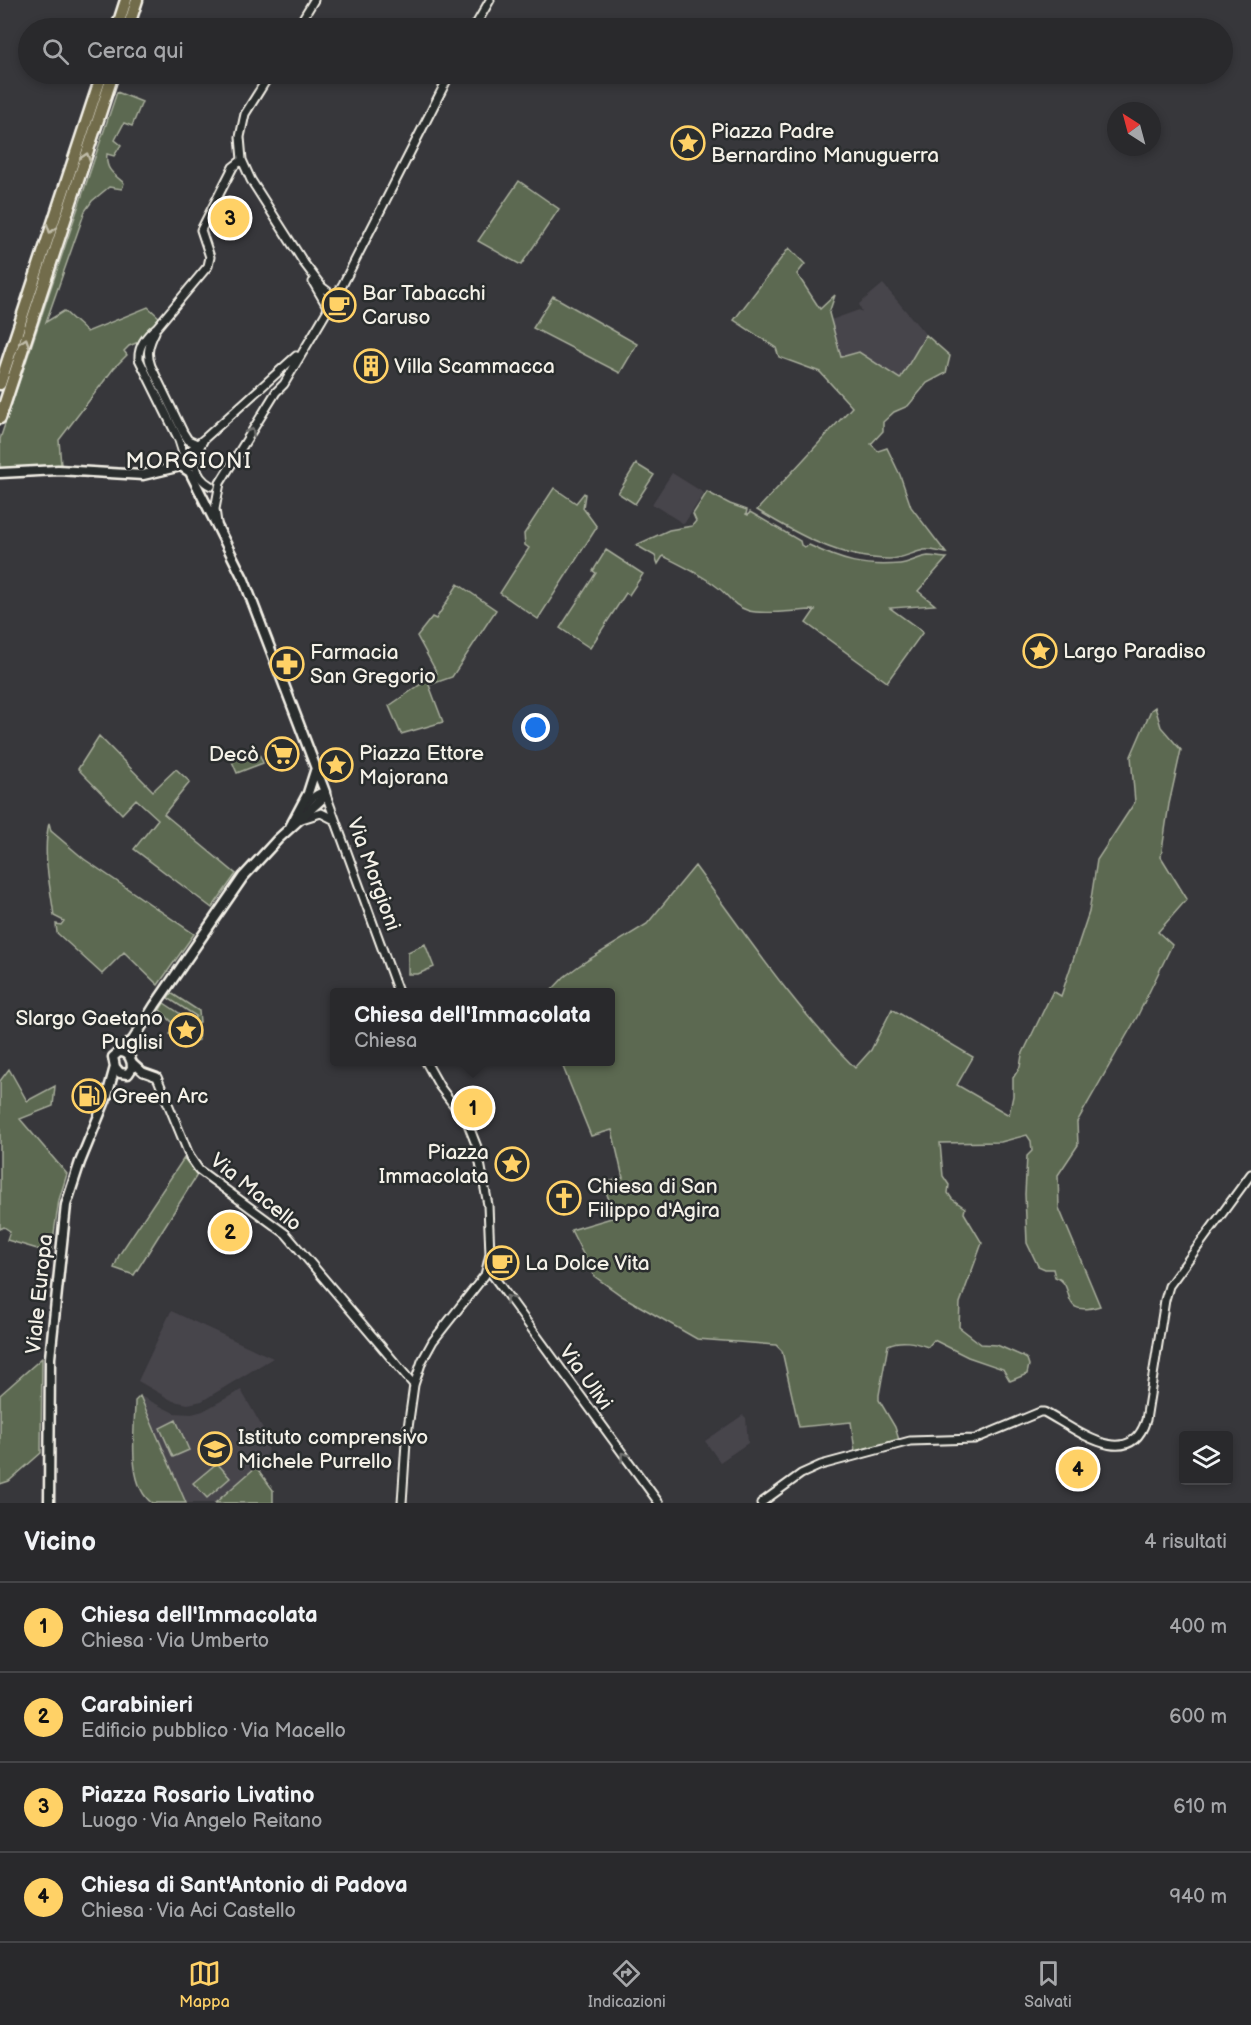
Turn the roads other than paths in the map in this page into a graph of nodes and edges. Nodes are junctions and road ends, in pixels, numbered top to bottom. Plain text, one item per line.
1 (126, 0) edge
2 (137, 0) edge
3 (314, 0) edge
4 (490, 0) edge
5 (120, 18) edge
6 (131, 18) edge
7 (303, 18) edge
8 (480, 18) edge
9 (99, 84) edge
10 (111, 84) edge
11 (264, 84) edge
12 (445, 84) edge
13 (242, 160) junction
14 (304, 263) junction
15 (335, 297) junction
16 (328, 308) junction
17 (157, 327) junction
18 (304, 348) junction
19 (275, 376) junction
20 (0, 384) edge
21 (276, 392) junction
22 (0, 418) edge
23 (204, 439) junction
24 (197, 444) junction
25 (184, 456) junction
26 (165, 471) junction
27 (0, 473) edge
28 (197, 479) junction
29 (220, 483) junction
30 (217, 523) junction
31 (316, 768) junction
32 (325, 792) junction
33 (299, 817) junction
34 (334, 820) junction
35 (396, 988) edge
36 (133, 1040) junction
37 (119, 1052) junction
38 (131, 1060) junction
39 (428, 1066) edge
40 (115, 1067) junction
41 (143, 1072) junction
42 (127, 1074) junction
43 (107, 1096) junction
44 (1251, 1174) edge
45 (488, 1269) junction
46 (414, 1384) junction
47 (49, 1503) edge
48 (402, 1503) edge
49 (659, 1503) edge
50 (761, 1503) edge

1 - 5 highway
2 - 6 highway
3 - 7 street
4 - 8 street
9 -> 20 highway
22 -> 10 highway
11 - 13 street
12 - 15 street
13 - 14 street
13 - 17 street
14 - 15 street
14 - 16 street
15 - 16 street
16 - 18 street
17 - 24 street
17 - 25 street
18 - 19 street
18 - 21 street
19 - 21 street
19 - 23 street
29 -> 21 street
23 - 24 street
23 - 28 street
24 - 25 street
25 - 26 street
26 - 27 main road
26 - 28 main road, Via Morgioni
28 - 29 street
28 - 30 main road, Via Morgioni
29 - 30 street
30 - 31 main road, Via Morgioni
31 - 32 main road, Via Morgioni
31 - 33 main road
32 - 33 main road
32 - 34 street, Via Morgioni
33 - 34 street
33 - 36 main road
34 - 35 street, Via Morgioni
36 - 37 main road
36 - 38 main road
37 - 38 main road
37 - 40 main road
38 - 41 street, Via Macello
38 - 42 main road
39 - 45 street
40 - 42 main road
40 - 43 main road
41 - 42 street
41 - 46 street, Via Macello
42 - 43 main road
43 - 47 main road, Viale Europa
44 - 50 street
45 - 46 street
49 -> 45 street, Via Ulivi
46 - 48 street

